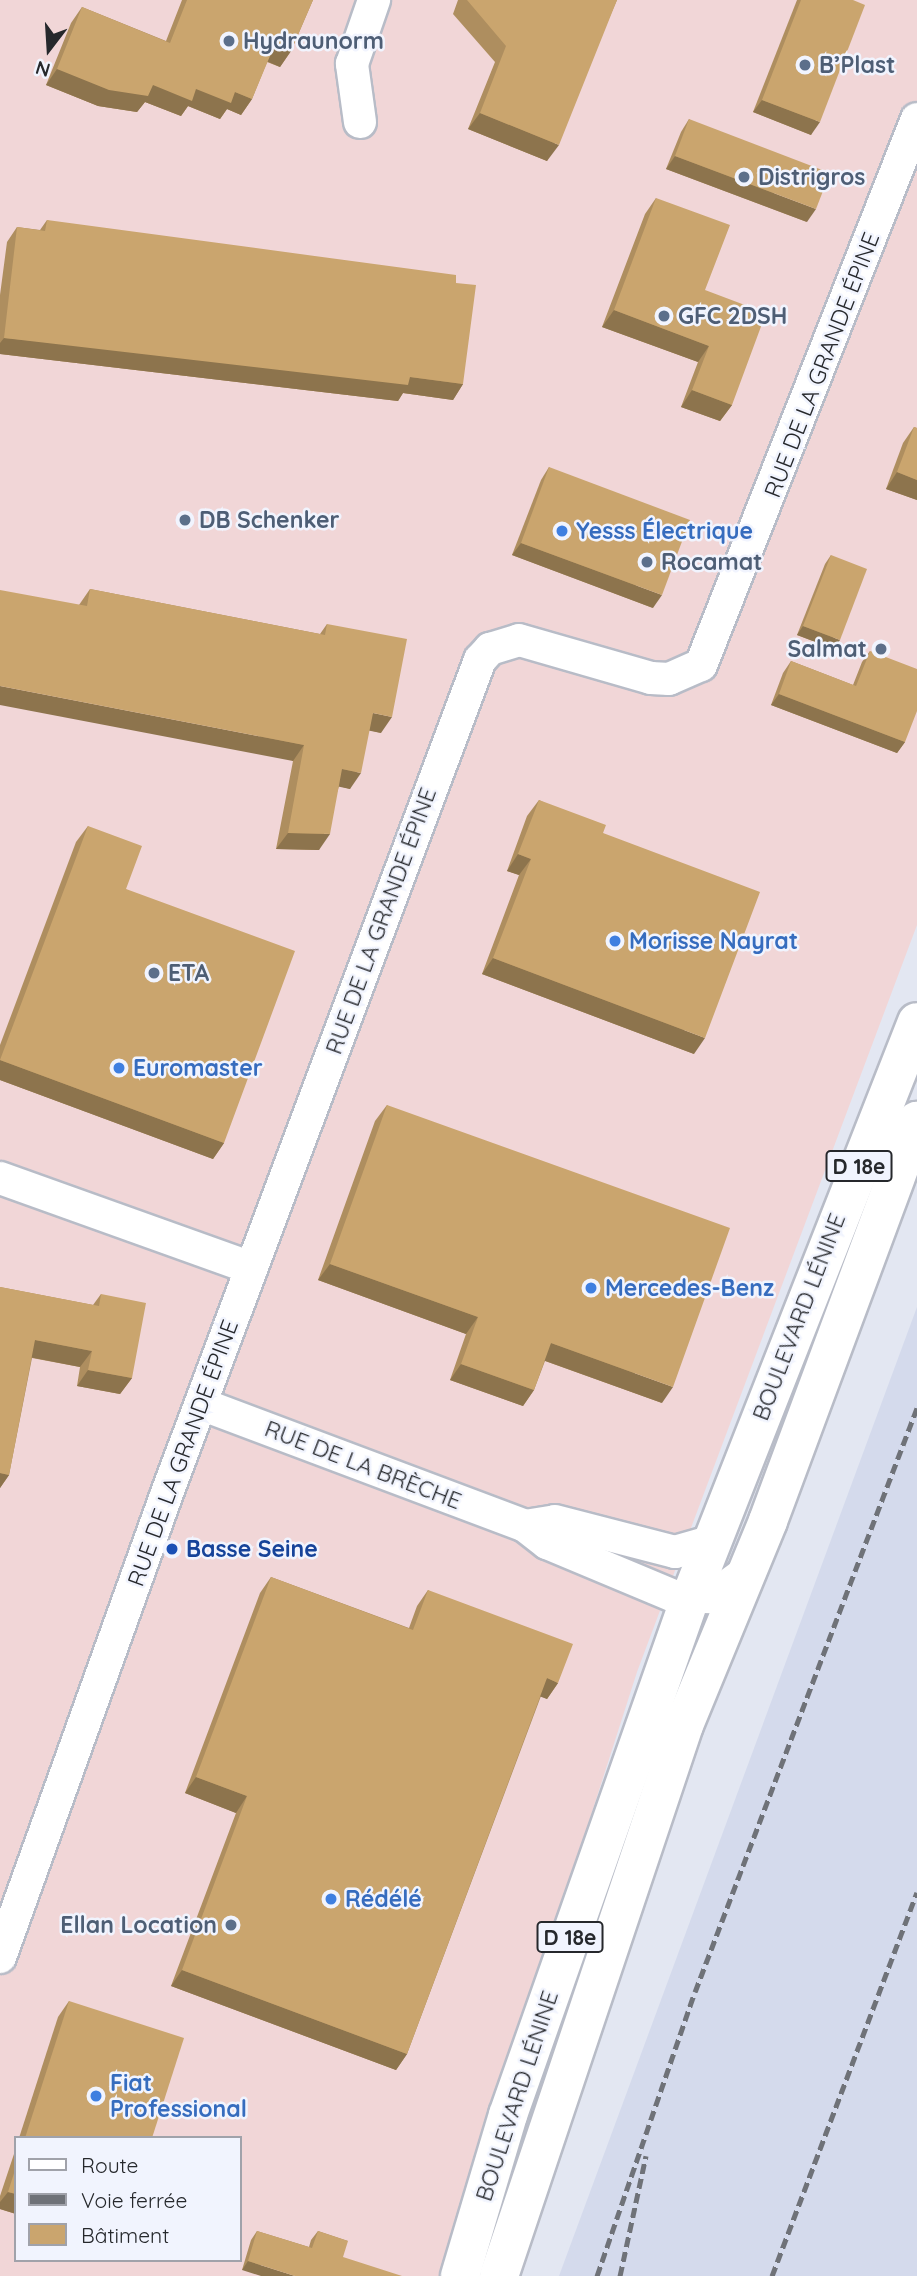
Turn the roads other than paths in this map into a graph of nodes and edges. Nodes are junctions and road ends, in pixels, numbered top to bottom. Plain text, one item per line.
1 (374, 0) edge
2 (917, 119) edge
3 (360, 122) dead end
4 (917, 1022) edge
5 (917, 1121) edge
6 (0, 1178) edge
7 (251, 1268) junction
8 (201, 1404) junction
9 (525, 1526) junction
10 (746, 1572) junction
11 (698, 1573) junction
12 (716, 1638) junction
13 (0, 1957) edge
14 (460, 2276) edge
15 (499, 2276) edge

1 - 3 street
2 - 7 street, RUE DE LA GRANDE ÉPINE
4 - 11 main road, BOULEVARD LÉNINE / D 18e
5 - 10 main road, BOULEVARD LÉNINE / D 18e
6 - 7 street
7 - 8 street, RUE DE LA GRANDE ÉPINE
8 - 9 street, RUE DE LA BRÈCHE
8 - 13 street, RUE DE LA GRANDE ÉPINE
9 - 11 street, RUE DE LA BRÈCHE
9 - 11 street, RUE DE LA BRÈCHE
10 - 11 street
10 - 12 main road, BOULEVARD LÉNINE / D 18e
11 - 12 street, BOULEVARD LÉNINE / D 18e
11 - 14 main road, BOULEVARD LÉNINE / D 18e
12 - 15 main road, BOULEVARD LÉNINE / D 18e

